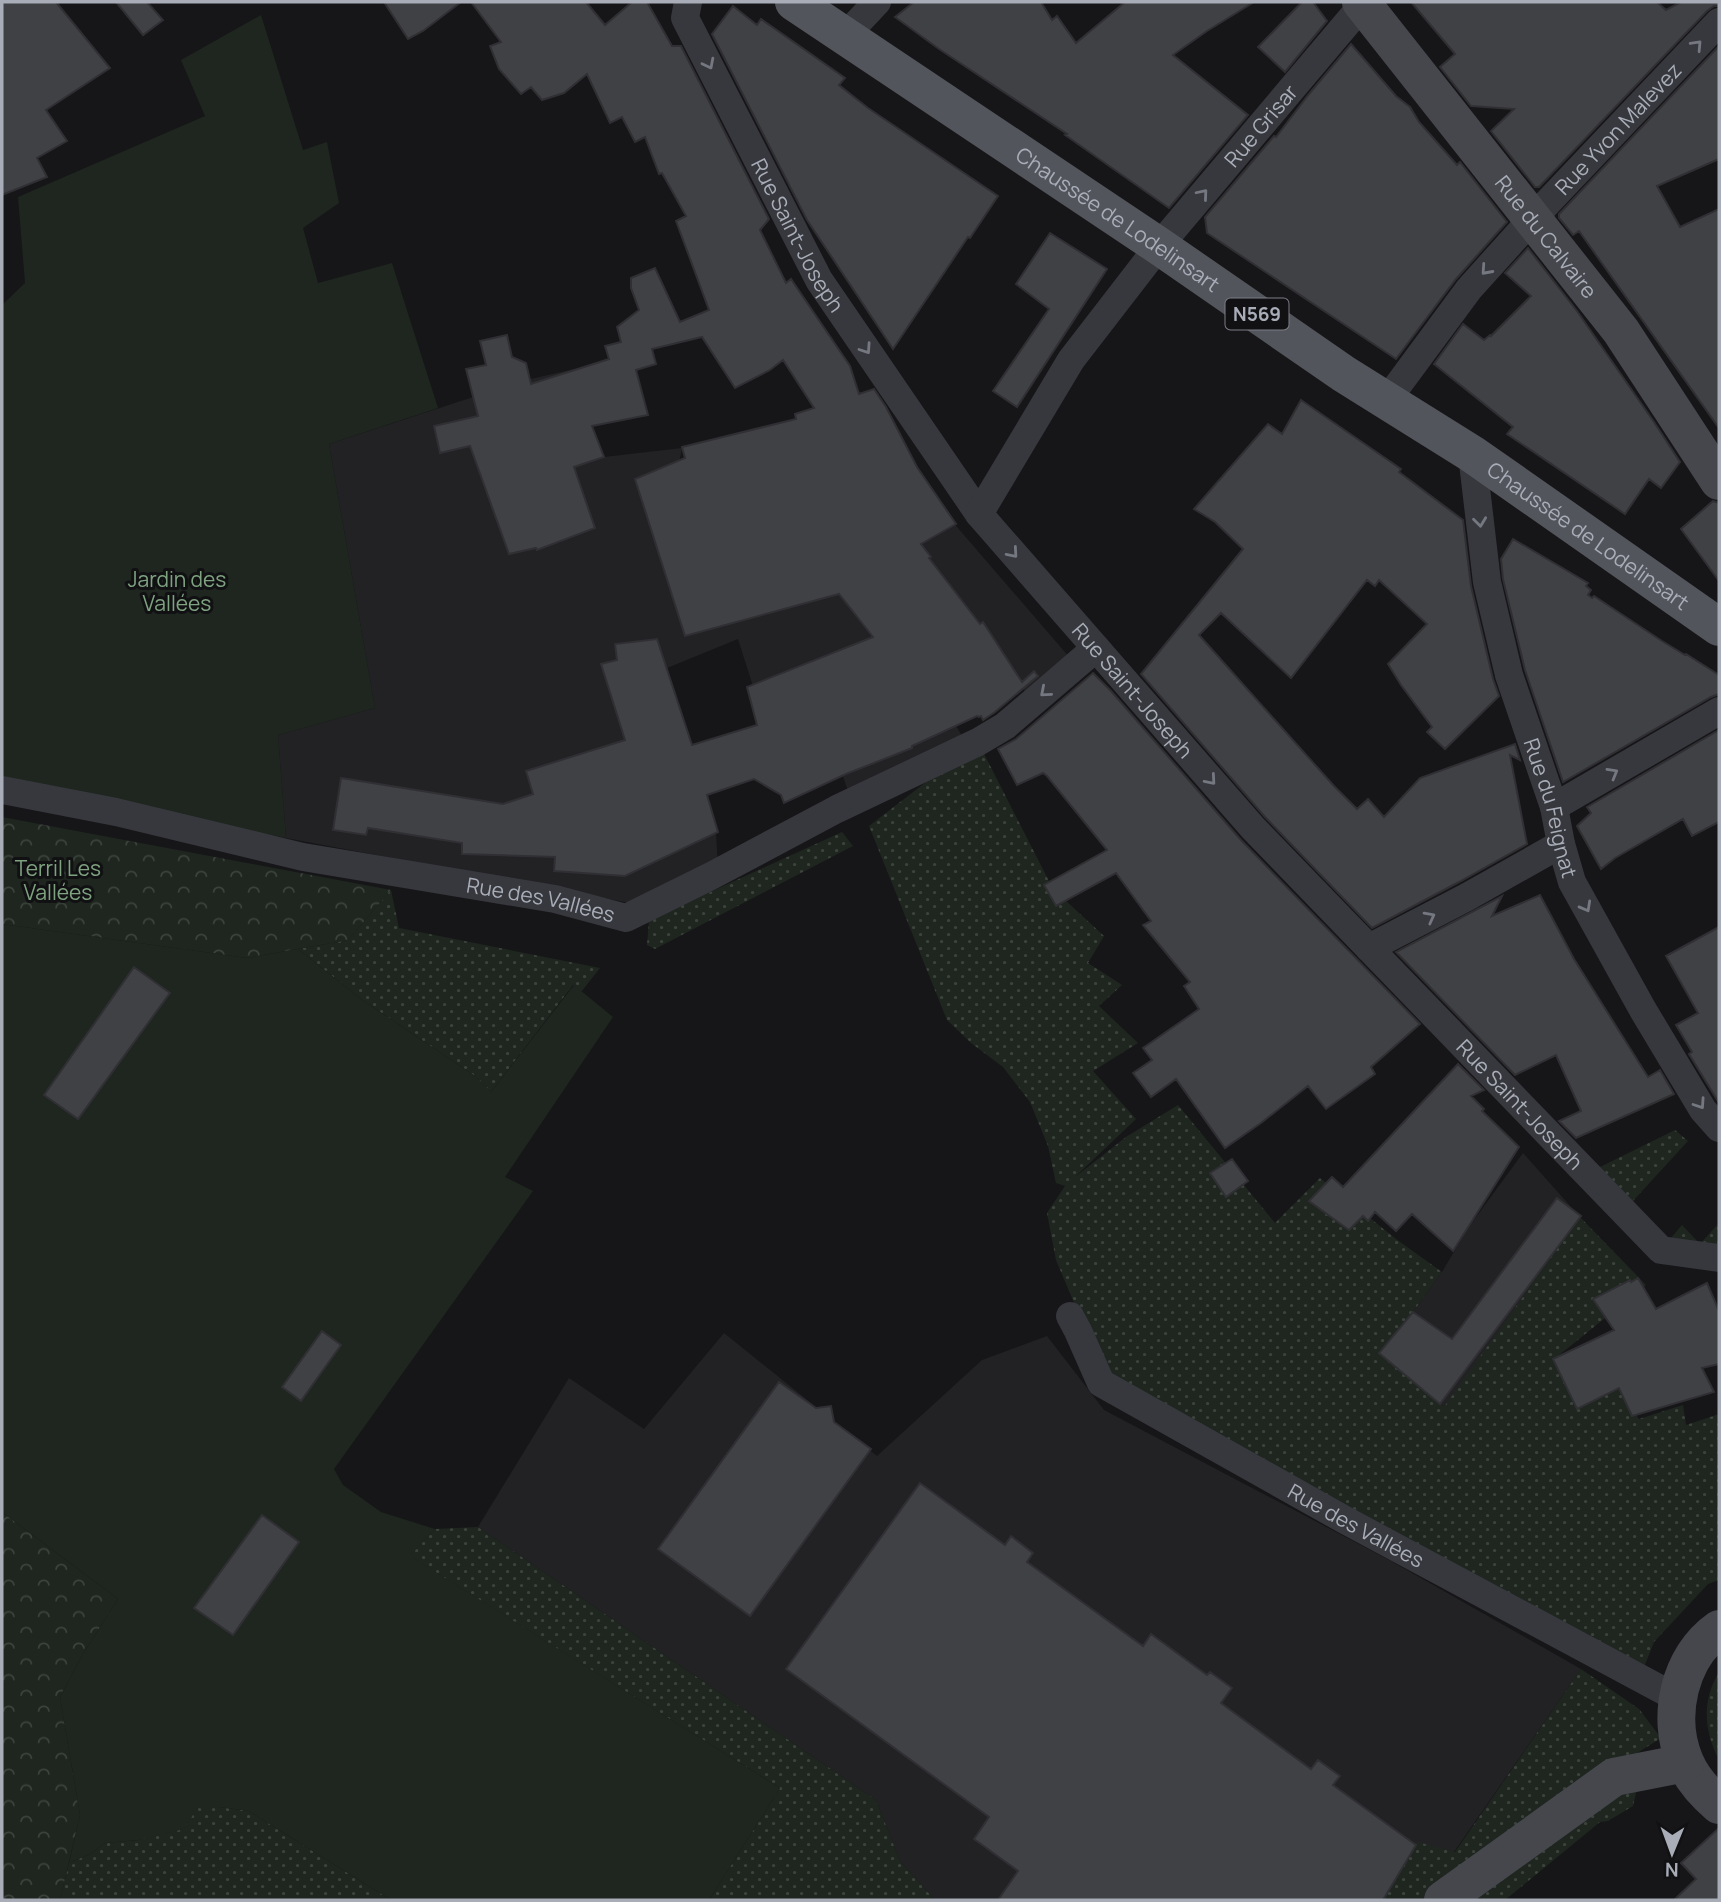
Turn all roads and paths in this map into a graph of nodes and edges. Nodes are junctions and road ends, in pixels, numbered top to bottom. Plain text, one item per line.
1 (688, 2) edge
2 (794, 2) edge
3 (877, 2) edge
4 (1363, 2) edge
5 (1719, 22) edge
6 (845, 36) junction
7 (1532, 219) junction
8 (1159, 246) junction
9 (1387, 400) junction
10 (1472, 454) junction
11 (1719, 481) edge
12 (979, 513) junction
13 (1719, 627) edge
14 (1096, 648) junction
15 (1719, 711) edge
16 (2, 790) edge
17 (1554, 807) junction
18 (1561, 844) junction
19 (1369, 948) junction
20 (1719, 1128) edge
21 (1719, 1258) edge
22 (1070, 1316) dead end
23 (1719, 1629) edge
24 (1677, 1698) junction
25 (1685, 1763) junction
26 (1719, 1805) edge
27 (1443, 1900) edge

1 -> 12 street, Rue Saint-Joseph
2 - 6 main road, Chaussée de Lodelinsart / N569
3 - 6 street
4 - 7 main road, Rue du Calvaire
8 -> 4 street, Rue Grisar
7 -> 5 street, Rue Yvon Malevez
6 - 8 main road, Chaussée de Lodelinsart / N569
7 -> 9 street, Rue Yvon Malevez
7 - 11 main road, Rue du Calvaire
8 - 9 main road, Chaussée de Lodelinsart / N569
8 - 12 street, Rue Grisar
9 - 10 main road, Chaussée de Lodelinsart / N569
10 - 13 main road, Chaussée de Lodelinsart / N569
10 -> 17 street, Rue du Feignat
12 -> 14 street, Rue Saint-Joseph
14 -> 16 street, Rue des Vallées
14 -> 19 street, Rue Saint-Joseph
17 -> 15 street
17 - 18 street, Rue du Feignat
19 -> 18 street
18 -> 20 street, Rue du Feignat
19 - 21 street, Rue Saint-Joseph
22 - 24 street, Rue des Vallées
23 - 24 main road
24 - 25 main road
25 - 26 main road
25 - 27 main road

